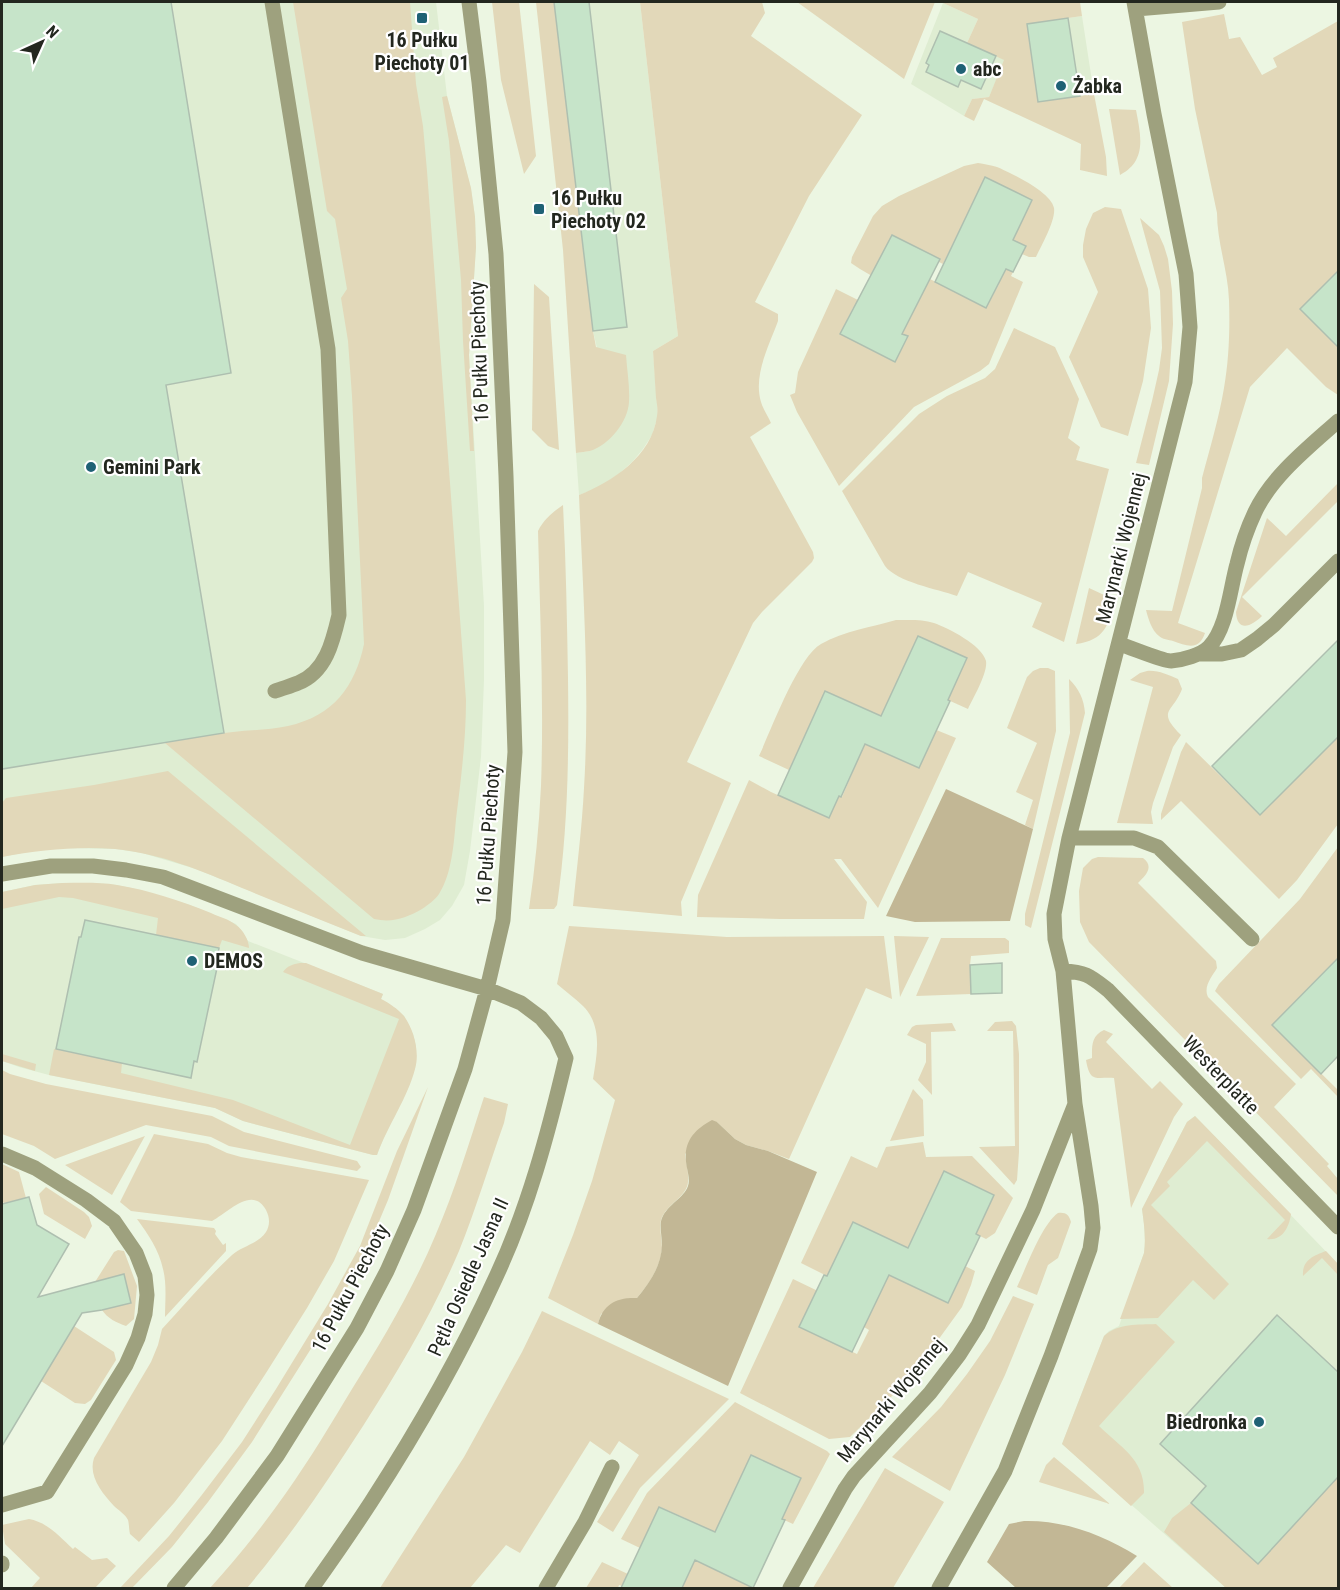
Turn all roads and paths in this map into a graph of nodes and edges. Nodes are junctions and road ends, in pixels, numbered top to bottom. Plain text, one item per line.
1 (272, 2) edge
2 (469, 2) edge
3 (1219, 2) edge
4 (1135, 5) edge
5 (1338, 421) edge
6 (1338, 561) edge
7 (1119, 644) junction
8 (1200, 654) junction
9 (275, 691) dead end
10 (1070, 838) junction
11 (2, 874) edge
12 (1252, 939) dead end
13 (1063, 971) junction
14 (487, 989) junction
15 (1075, 1104) junction
16 (2, 1154) edge
17 (1338, 1227) edge
18 (612, 1467) dead end
19 (2, 1505) edge
20 (174, 1588) edge
21 (312, 1588) edge
22 (546, 1588) edge
23 (789, 1588) edge
24 (939, 1588) edge

1 - 9 street
2 - 14 street, 16 Pułku Piechoty
3 - 4 street
4 - 7 street, Marynarki Wojennej
5 - 8 street
6 - 8 street
7 - 8 street
7 - 10 street, Marynarki Wojennej
10 - 12 street
10 - 13 street, Marynarki Wojennej
11 - 14 street, Pętla Osiedle Jasna II
13 - 15 street, Marynarki Wojennej
13 - 17 street, Westerplatte
14 - 20 street, 16 Pułku Piechoty
14 - 21 street, Pętla Osiedle Jasna II
15 - 23 street, Marynarki Wojennej
15 - 24 street, Marynarki Wojennej
16 - 19 street
18 - 22 street

